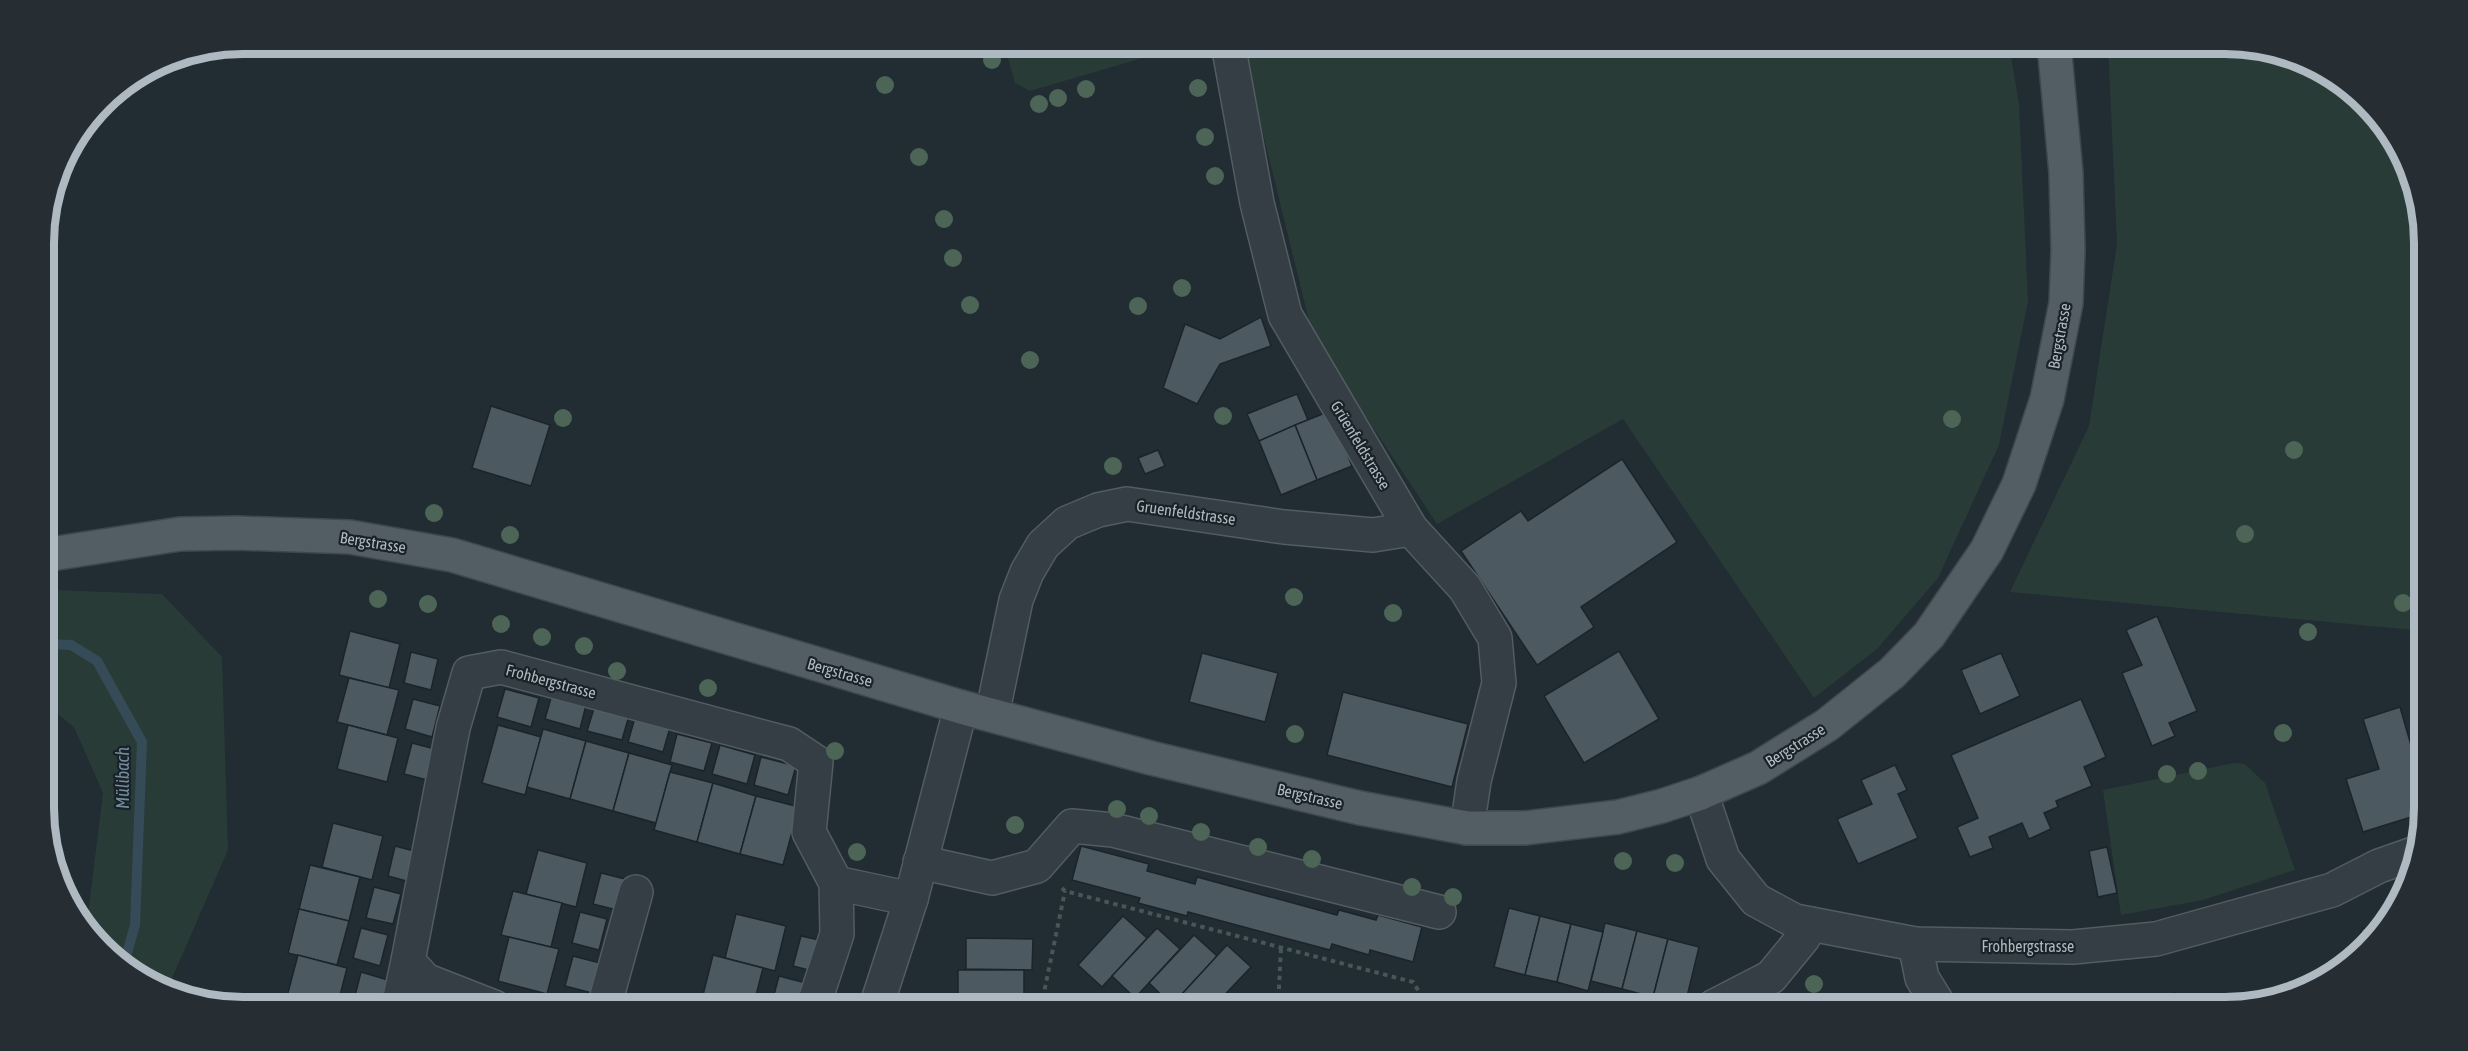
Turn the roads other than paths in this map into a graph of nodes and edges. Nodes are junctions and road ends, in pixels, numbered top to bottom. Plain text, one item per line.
1 (1230, 54) edge
2 (2055, 54) edge
3 (1411, 529) junction
4 (54, 554) edge
5 (961, 707) junction
6 (992, 715) junction
7 (1701, 793) junction
8 (1467, 828) junction
9 (2407, 856) edge
10 (920, 862) junction
11 (836, 883) junction
12 (636, 892) dead end
13 (911, 899) junction
14 (1439, 912) dead end
15 (1811, 924) junction
16 (1915, 944) junction
17 (408, 961) junction
18 (400, 997) edge
19 (468, 997) edge
20 (607, 997) edge
21 (816, 997) edge
22 (879, 997) edge
23 (1728, 997) edge
24 (1934, 997) edge

1 - 3 street, Grüenfeldstrasse
2 - 7 main road, Bergstrasse
3 - 6 street, Gruenfeldstrasse
3 - 8 street, Grüenfeldstrasse
4 - 5 main road, Bergstrasse
5 - 6 main road, Bergstrasse
5 - 10 street
6 - 8 main road, Bergstrasse
7 - 8 main road, Bergstrasse
7 - 15 street, Frohbergstrasse
9 - 16 street, Frohbergstrasse
10 - 13 street
10 - 14 street
11 - 13 street
11 - 17 street, Frohbergstrasse
11 - 21 street, Frohbergstrasse
12 - 20 street
13 - 22 street
15 - 16 street, Frohbergstrasse
15 - 23 street
16 - 24 street
17 - 18 street
17 - 19 street

